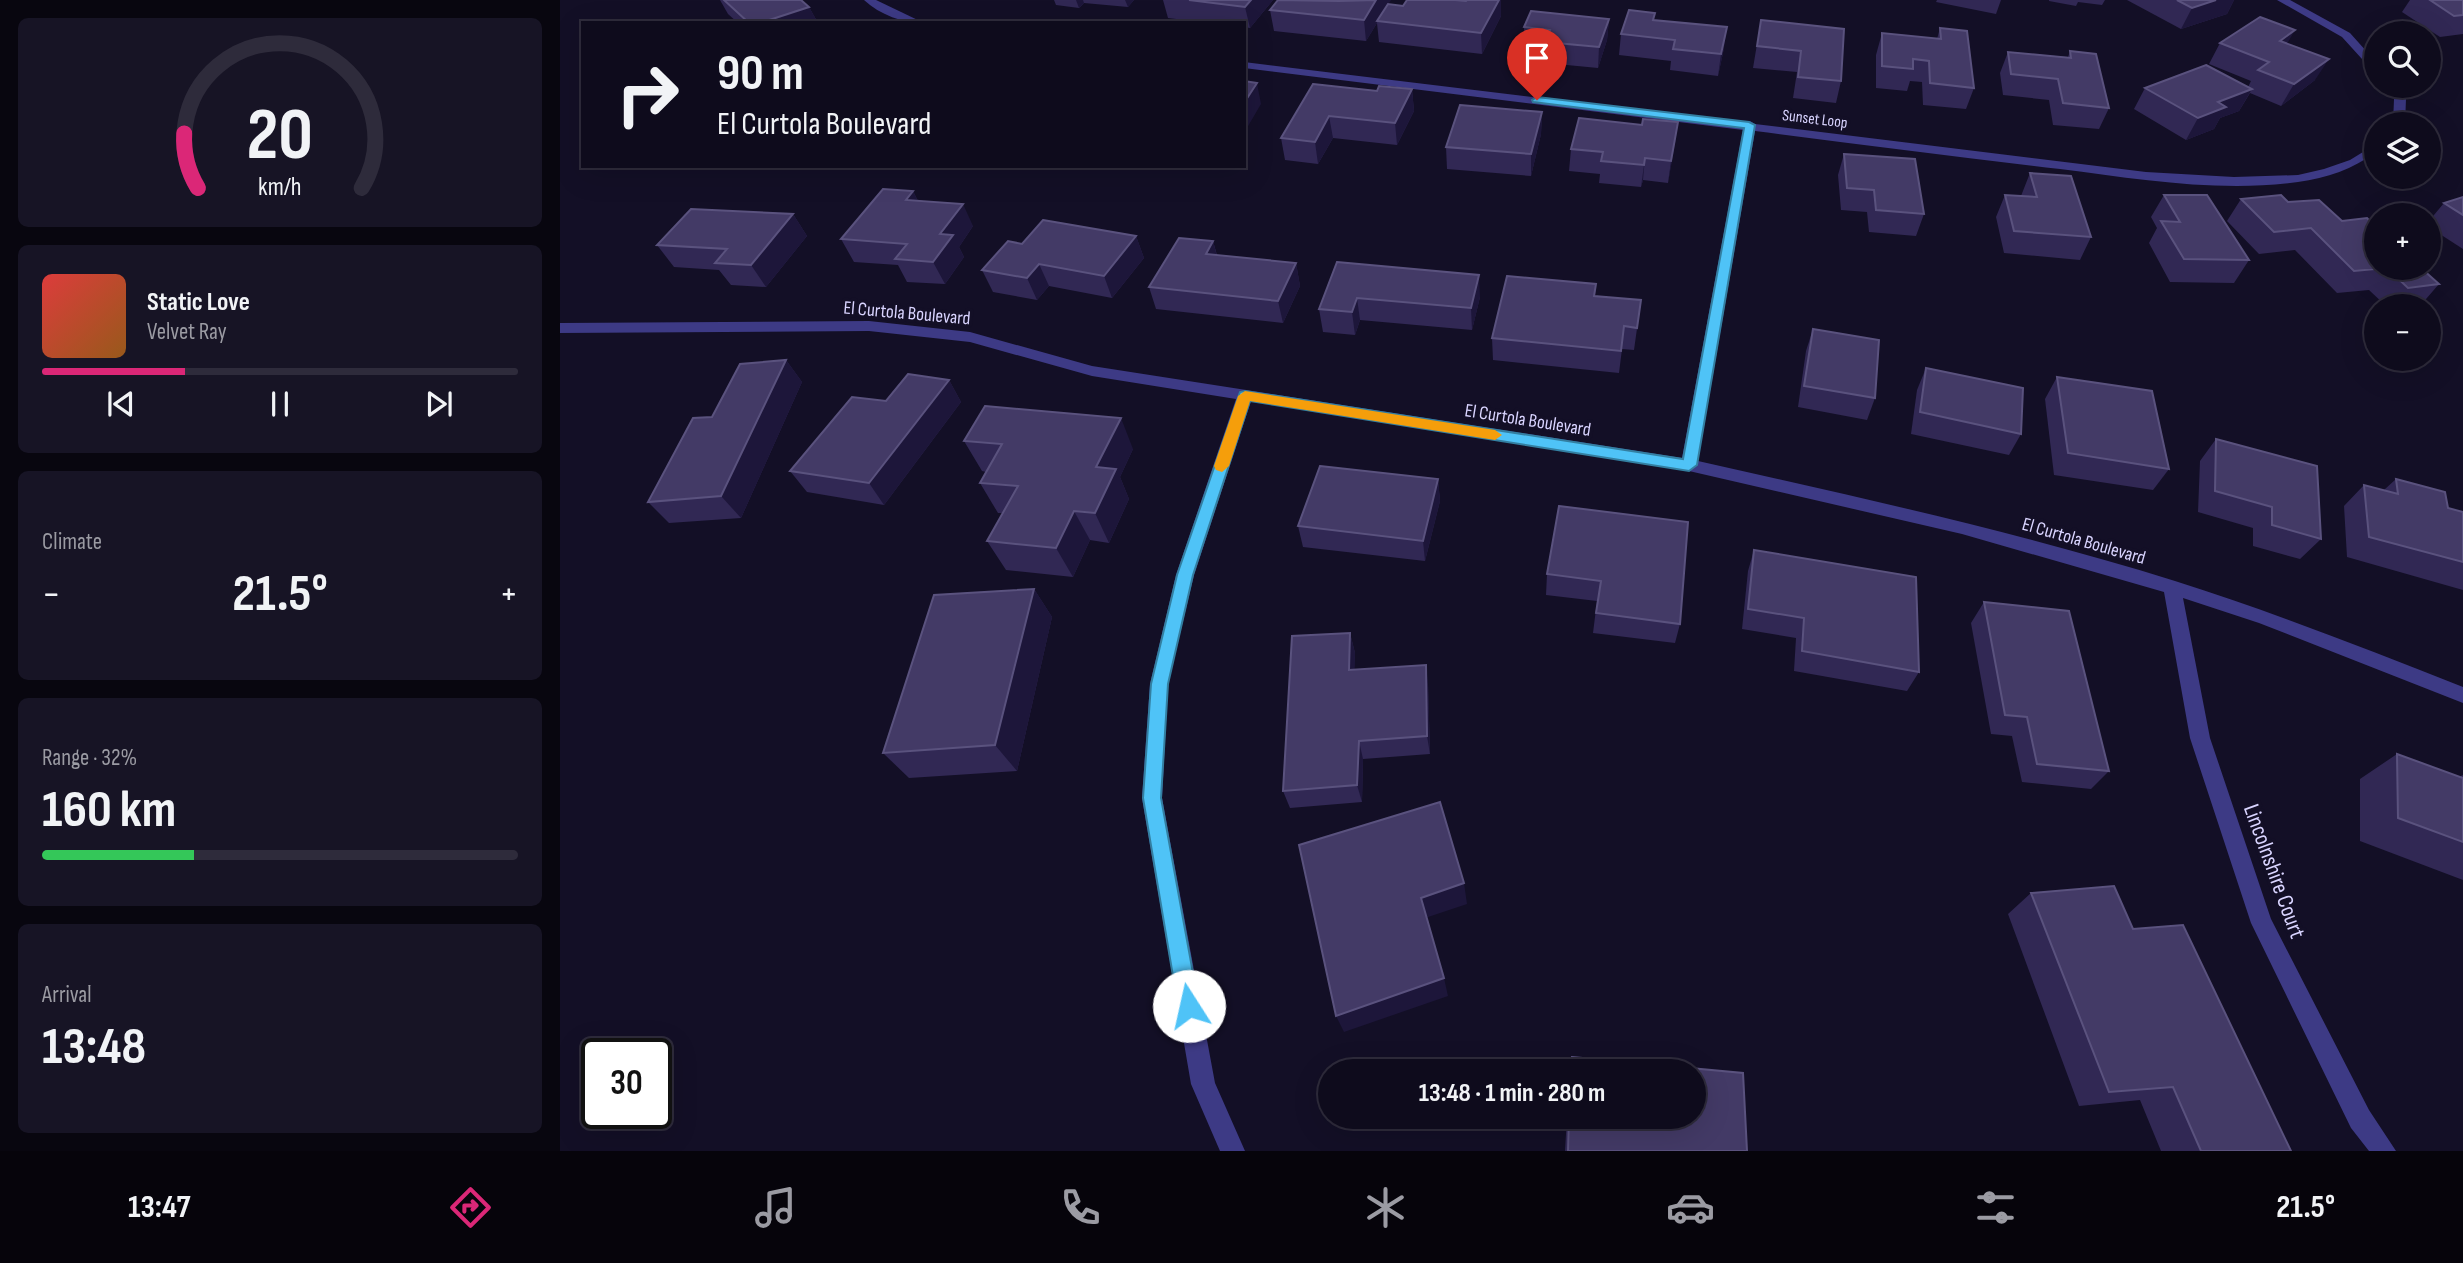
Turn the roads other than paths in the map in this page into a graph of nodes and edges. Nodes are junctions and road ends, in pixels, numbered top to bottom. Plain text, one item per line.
1 (869, 0) edge
2 (2282, 0) edge
3 (914, 21) edge
4 (2364, 55) edge
5 (1246, 65) edge
6 (1749, 125) junction
7 (2364, 154) edge
8 (560, 328) edge
9 (1245, 396) junction
10 (1689, 465) junction
11 (2172, 587) junction
12 (2463, 695) edge
13 (1234, 1151) edge
14 (2384, 1151) edge

1 - 3 street
2 - 4 street
5 - 6 street, Sunset Loop
6 - 7 street, Sunset Loop
6 - 10 street
8 - 9 street, El Curtola Boulevard
9 - 10 street, El Curtola Boulevard
9 - 13 street
10 - 11 street, El Curtola Boulevard
11 - 12 street, El Curtola Boulevard
11 - 14 street, Lincolnshire Court

